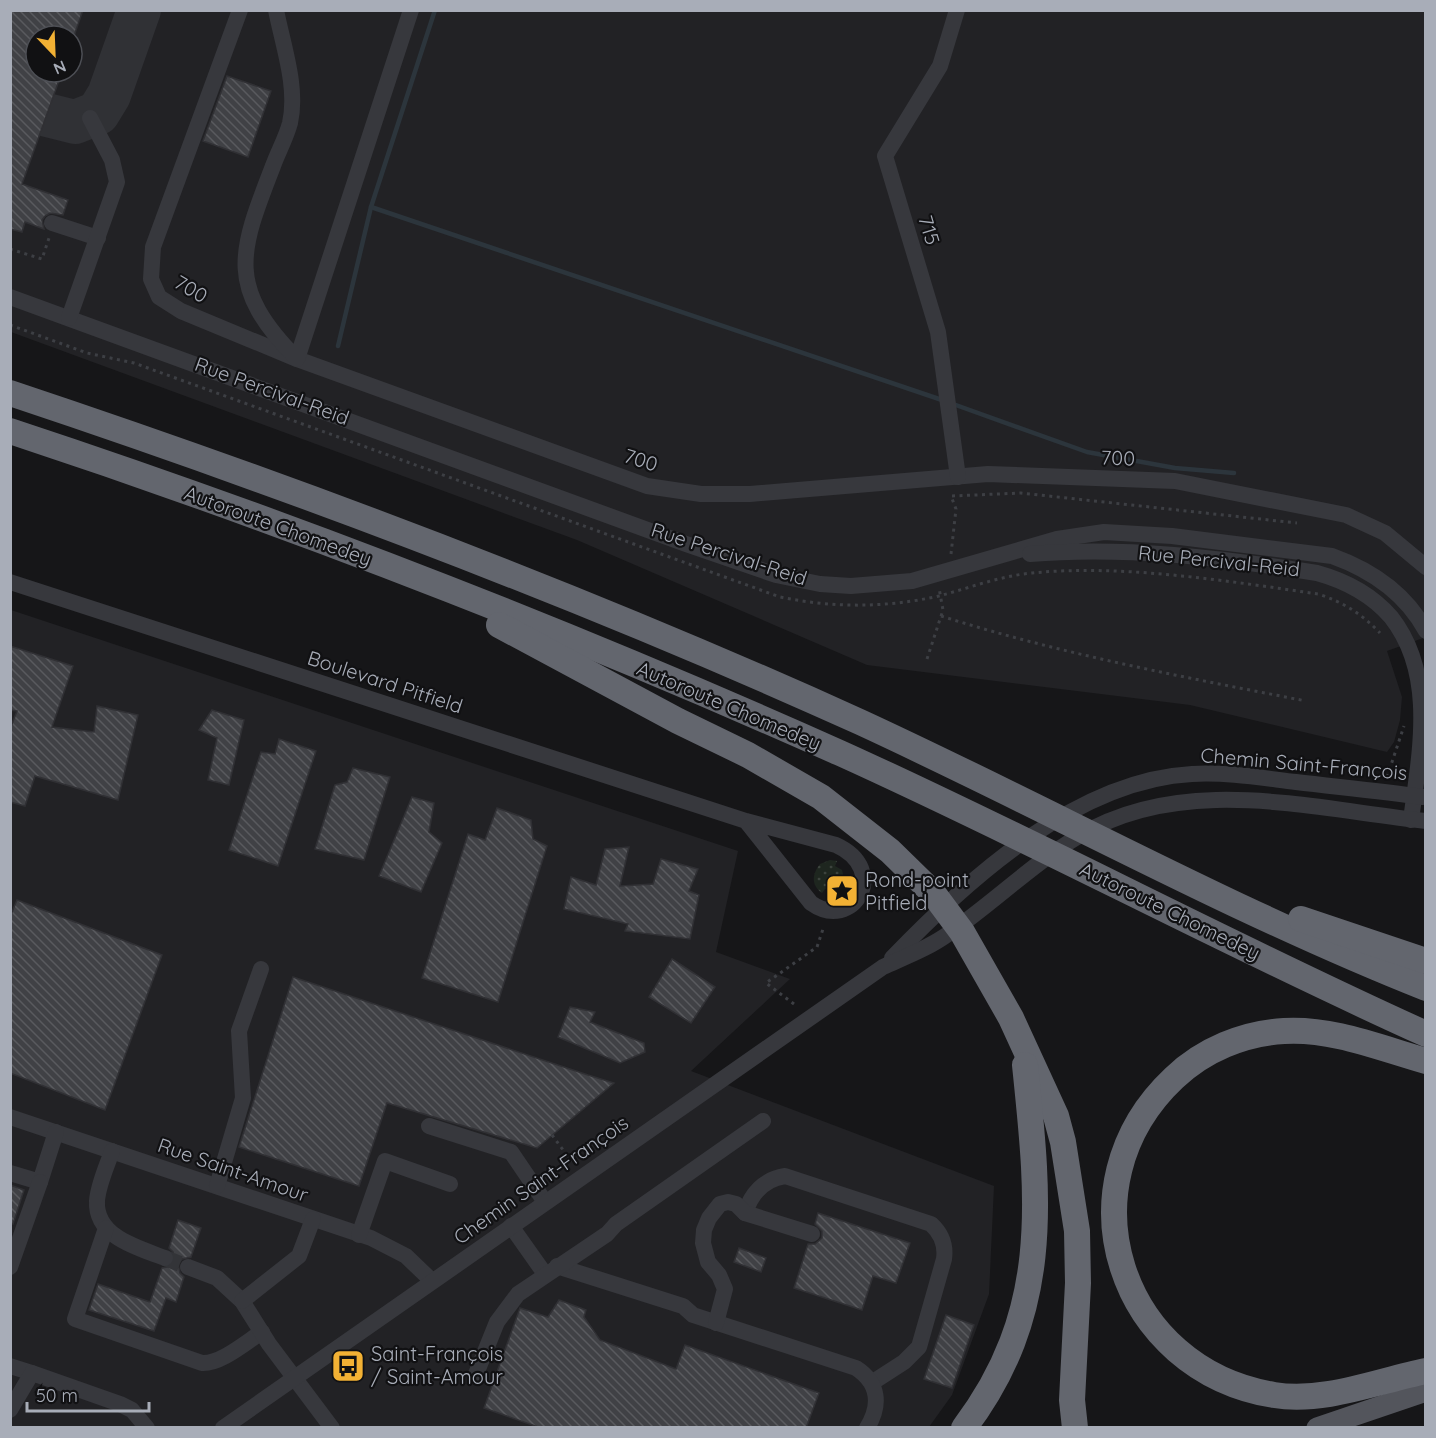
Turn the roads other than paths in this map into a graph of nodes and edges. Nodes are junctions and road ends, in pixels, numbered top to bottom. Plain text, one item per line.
1 (240, 10) edge
2 (276, 10) edge
3 (411, 10) edge
4 (957, 10) edge
5 (90, 118) dead end
6 (51, 229) road end
7 (98, 238) junction
8 (10, 297) edge
9 (69, 318) junction
10 (297, 359) junction
11 (10, 393) edge
12 (10, 431) edge
13 (953, 484) junction
14 (996, 558) junction
15 (1425, 567) edge
16 (399, 570) junction
17 (10, 582) edge
18 (1425, 631) edge
19 (1420, 796) edge
20 (1418, 820) edge
21 (746, 821) junction
22 (1191, 882) junction
23 (1425, 961) edge
24 (884, 968) junction
25 (261, 969) dead end
26 (1425, 988) edge
27 (1425, 1034) edge
28 (1023, 1044) junction
29 (1425, 1060) edge
30 (10, 1117) edge
31 (763, 1121) dead end
32 (429, 1126) dead end
33 (57, 1132) junction
34 (112, 1151) junction
35 (10, 1173) edge
36 (40, 1182) junction
37 (450, 1184) dead end
38 (217, 1186) junction
39 (545, 1202) junction
40 (745, 1213) junction
41 (313, 1219) junction
42 (511, 1226) junction
43 (106, 1227) junction
44 (812, 1234) dead end
45 (359, 1235) junction
46 (165, 1258) tunnel mouth
47 (10, 1267) edge
48 (188, 1267) tunnel mouth
49 (551, 1270) junction
50 (432, 1281) junction
51 (242, 1301) junction
52 (716, 1323) junction
53 (262, 1332) junction
54 (10, 1365) edge
55 (1425, 1371) edge
56 (32, 1373) junction
57 (476, 1374) dead end
58 (295, 1377) junction
59 (873, 1383) junction
60 (1425, 1391) edge
61 (10, 1410) edge
62 (147, 1428) edge
63 (223, 1428) edge
64 (332, 1428) edge
65 (867, 1428) edge
66 (964, 1428) edge
67 (1075, 1428) edge
68 (1317, 1428) edge

1 - 10 street, 700
2 - 10 street
3 - 10 street
4 - 13 street, 715
5 - 7 street
6 - 7 street
7 - 9 street
8 - 9 street, Rue Percival-Reid
9 - 14 street, Rue Percival-Reid
10 - 13 street, 700
11 - 22 highway, Autoroute Chomedey
12 - 16 highway, Autoroute Chomedey
13 - 15 street, 700
14 - 18 street, Rue Percival-Reid
14 - 19 street, Rue Percival-Reid
16 - 27 highway, Autoroute Chomedey
16 - 28 highway
17 - 21 street, Boulevard Pitfield
19 - 20 street, Rue Percival-Reid
19 - 24 street, Chemin Saint-François
20 - 24 street, Chemin Saint-François
21 - 21 street, Boulevard Pitfield
22 - 23 highway
22 - 26 highway, Autoroute Chomedey
24 - 39 street, Chemin Saint-François
25 - 38 street
28 - 66 highway
28 - 67 highway
29 - 55 highway
30 - 33 street, Rue Saint-Amour
31 - 49 street
32 - 39 street
33 - 34 street, Rue Saint-Amour
33 - 36 street
34 - 38 street, Rue Saint-Amour
34 - 43 street
35 - 36 street
36 - 47 street
37 - 45 street
38 - 41 street, Rue Saint-Amour
39 - 42 street, Chemin Saint-François
40 - 44 street
40 - 52 street
40 - 59 street
41 - 45 street, Rue Saint-Amour
41 - 51 street
42 - 49 street
42 - 50 street, Chemin Saint-François
43 - 46 street
43 - 53 street
45 - 50 street, Rue Saint-Amour
48 - 51 street
49 - 52 street
49 - 57 street
50 - 58 street, Chemin Saint-François
51 - 53 street
52 - 59 street
53 - 58 street
54 - 56 street
56 - 61 street
56 - 62 street
58 - 63 street, Chemin Saint-François
58 - 64 street
59 - 65 street
60 - 68 main road

